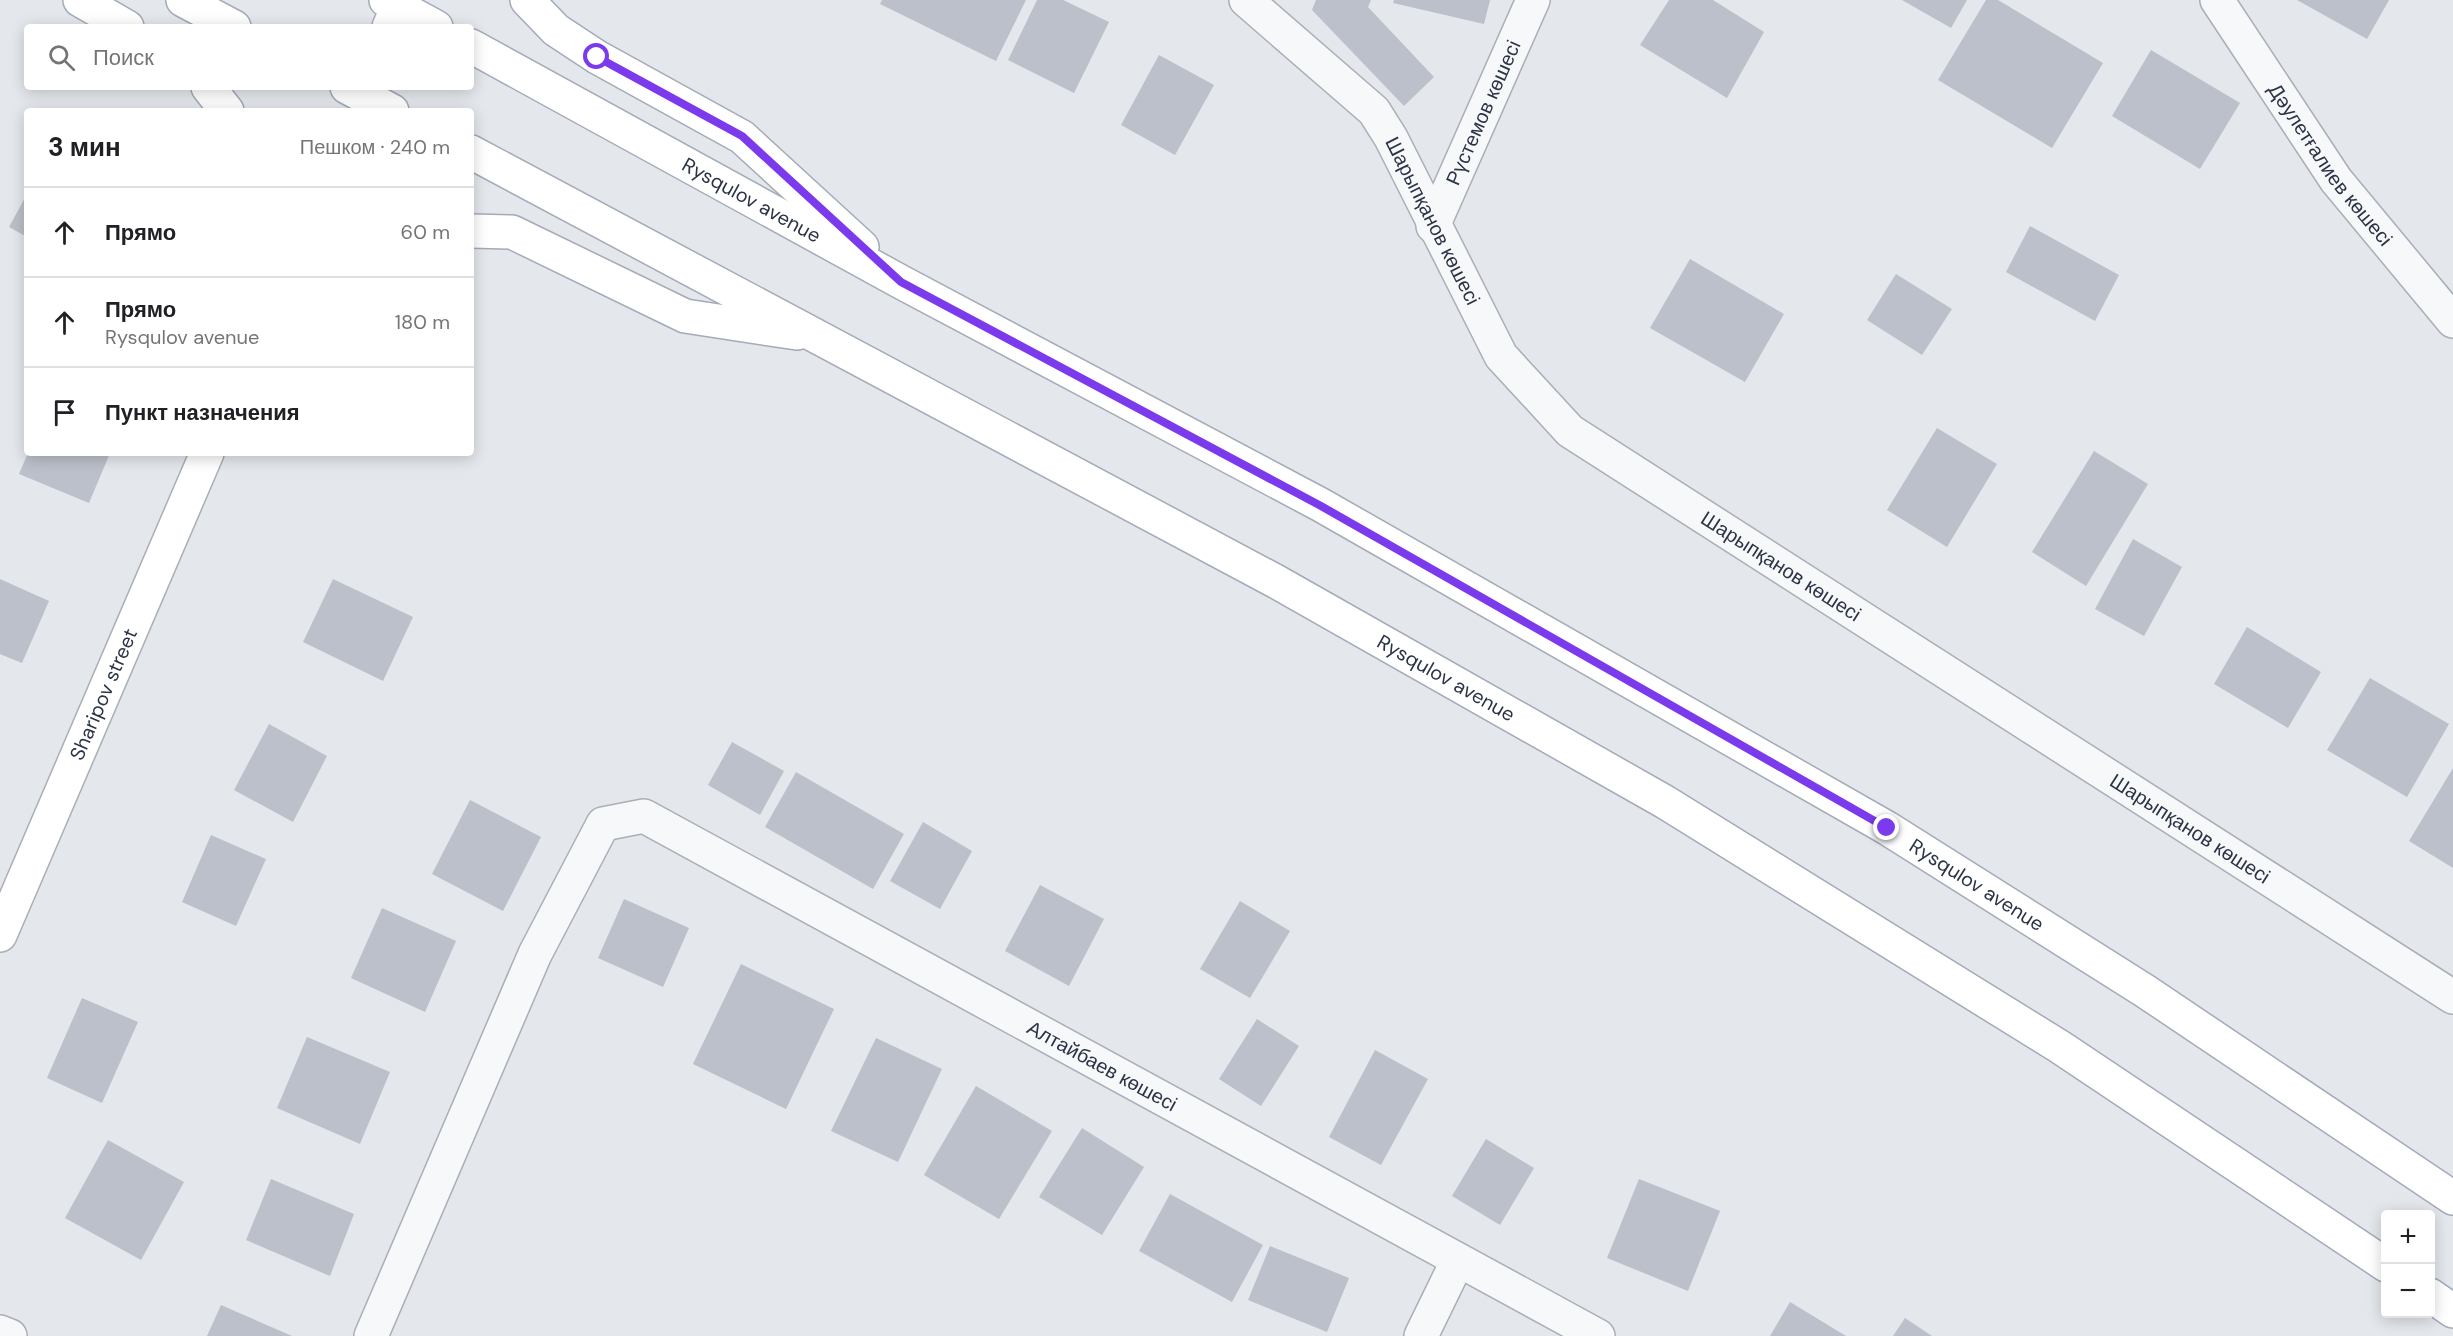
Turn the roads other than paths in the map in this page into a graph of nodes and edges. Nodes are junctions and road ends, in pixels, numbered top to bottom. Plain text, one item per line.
1 (80, 0) edge
2 (183, 0) edge
3 (527, 0) edge
4 (1246, 0) edge
5 (1533, 0) edge
6 (2217, 0) edge
7 (393, 8) edge
8 (122, 24) edge
9 (228, 24) edge
10 (429, 24) edge
11 (474, 48) edge
12 (210, 90) edge
13 (356, 95) edge
14 (225, 108) edge
15 (385, 108) edge
16 (474, 154) edge
17 (1433, 226) junction
18 (474, 231) edge
19 (901, 282) junction
20 (2453, 321) edge
21 (821, 336) junction
22 (206, 456) edge
23 (0, 935) edge
24 (2453, 997) edge
25 (2453, 1198) edge
26 (1458, 1260) junction
27 (2384, 1264) edge
28 (2435, 1298) edge
29 (2453, 1311) edge
30 (0, 1332) edge
31 (10, 1336) edge
32 (371, 1336) edge
33 (1421, 1336) edge
34 (1599, 1336) edge

1 - 8 main road
2 - 9 main road
3 - 19 main road
4 - 17 street, Шарыпқанов көшесі
5 - 17 street, Рүстемов көшесі
6 - 20 street, Дәулетғалиев көшесі
7 - 10 main road
11 - 19 main road, Rysqulov avenue
12 - 14 main road
13 - 15 main road
16 - 21 main road, Rysqulov avenue
17 - 24 street, Шарыпқанов көшесі
18 - 21 main road
19 - 25 main road, Rysqulov avenue
21 - 27 main road, Rysqulov avenue
22 - 23 main road, Sharipov street
26 - 32 street, Алтайбаев көшесі
26 - 33 street
26 - 34 street, Алтайбаев көшесі
28 - 29 main road
30 - 31 street

